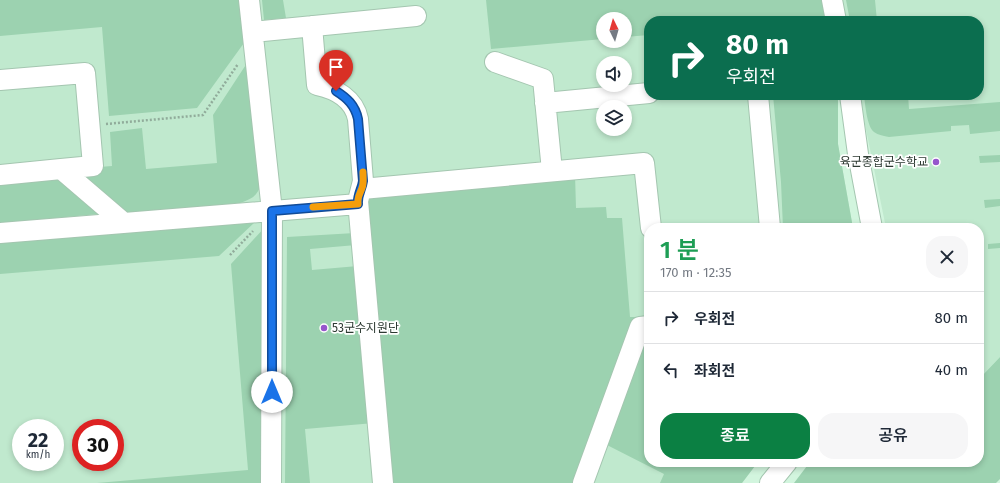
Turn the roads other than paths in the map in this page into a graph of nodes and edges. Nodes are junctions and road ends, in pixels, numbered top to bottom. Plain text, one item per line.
1 (249, 0) edge
2 (832, 0) edge
3 (416, 16) dead end
4 (835, 16) edge
5 (312, 26) junction
6 (253, 37) junction
7 (495, 62) dead end
8 (0, 80) edge
9 (644, 94) edge
10 (758, 100) edge
11 (851, 100) edge
12 (545, 103) junction
13 (62, 169) junction
14 (552, 171) junction
15 (0, 175) edge
16 (360, 196) junction
17 (272, 211) junction
18 (124, 222) junction
19 (650, 223) edge
20 (770, 223) edge
21 (871, 223) edge
22 (0, 233) edge
23 (644, 327) edge
24 (783, 467) edge
25 (271, 483) edge
26 (383, 483) edge
27 (583, 483) edge
28 (770, 483) edge

1 - 6 street
2 - 4 street
3 - 5 street
5 - 6 street
5 - 16 street
6 - 17 street
7 - 12 street
8 - 13 street
9 - 12 street
10 - 20 street
11 - 21 street
12 - 14 street
13 - 15 street
13 - 18 street
14 - 16 street
14 - 19 street
16 - 17 street
16 - 26 street
17 - 18 street
17 - 25 street
18 - 22 street
23 - 27 street
24 - 28 street

